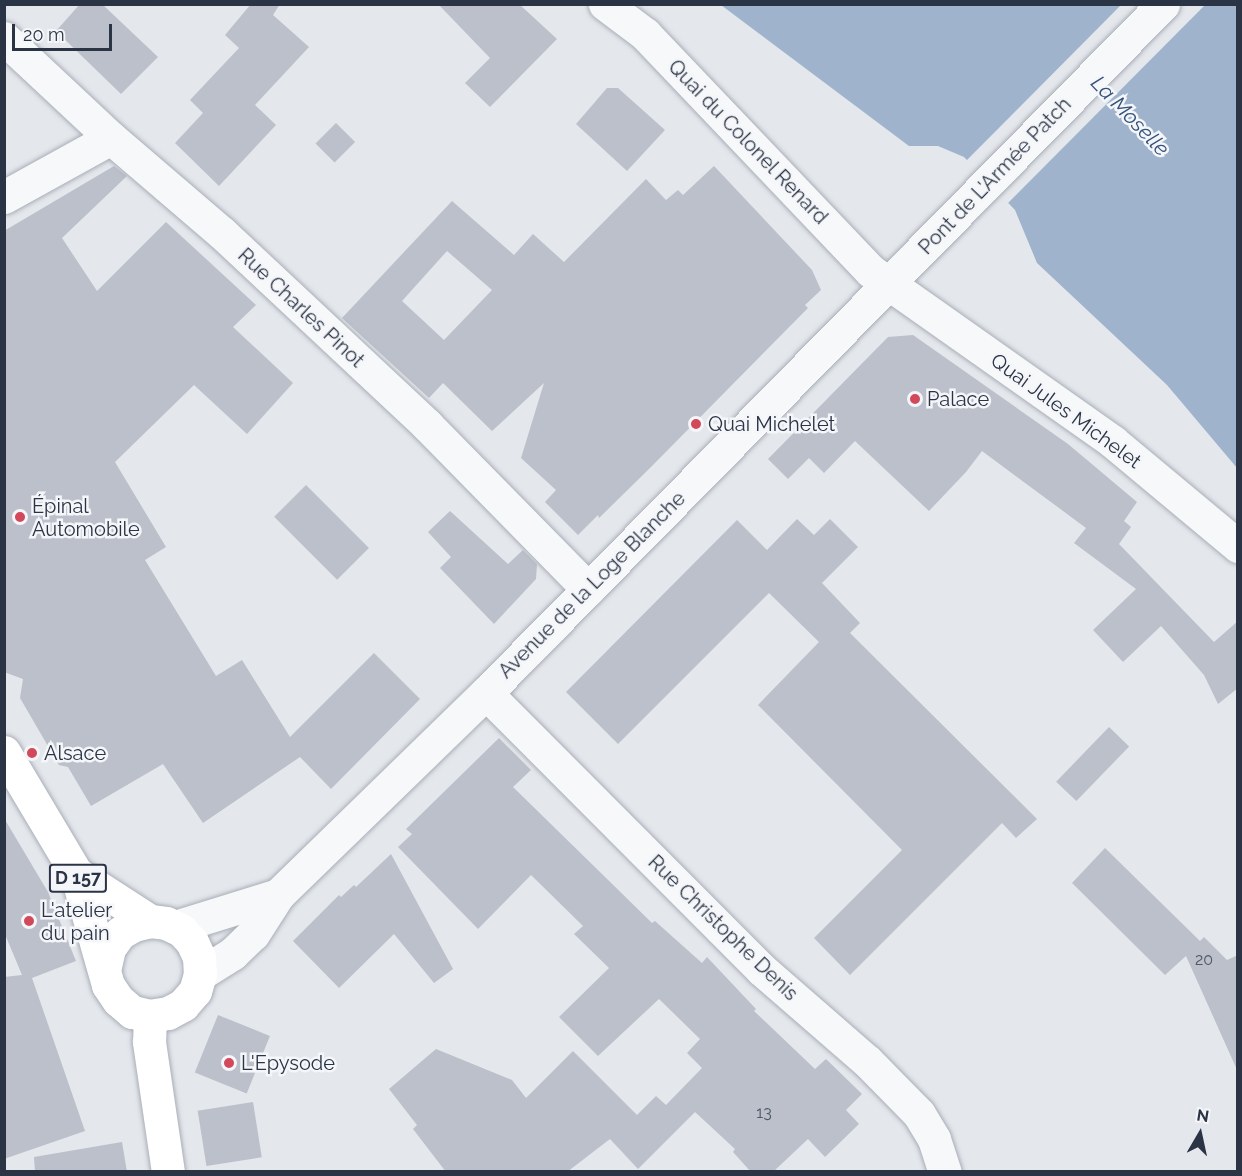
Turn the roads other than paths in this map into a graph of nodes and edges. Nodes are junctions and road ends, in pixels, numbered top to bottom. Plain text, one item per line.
1 (605, 4) edge
2 (1163, 4) edge
3 (4, 38) edge
4 (111, 138) junction
5 (4, 197) edge
6 (895, 278) junction
7 (1238, 546) edge
8 (588, 589) junction
9 (486, 693) junction
10 (4, 752) edge
11 (76, 873) junction
12 (278, 896) junction
13 (162, 924) junction
14 (105, 966) junction
15 (200, 974) junction
16 (150, 1016) junction
17 (168, 1172) edge
18 (945, 1172) edge

1 - 6 street, Quai du Colonel Renard
2 - 6 street, Pont de L'Armée Patch
3 - 4 street, Rue Charles Pinot
4 - 5 street
4 - 8 street, Rue Charles Pinot
6 - 7 street, Quai Jules Michelet
6 - 8 street, Avenue de la Loge Blanche
8 - 9 street, Avenue de la Loge Blanche
9 - 12 street, Avenue de la Loge Blanche
9 - 18 street, Rue Christophe Denis
10 - 11 main road, D 157
11 - 13 main road, D 157
11 - 14 main road, D 157
12 - 13 street, Avenue de la Loge Blanche
12 - 15 street, Avenue de la Loge Blanche
13 - 14 main road
13 - 15 main road
14 - 16 main road
15 - 16 main road
16 - 17 main road

